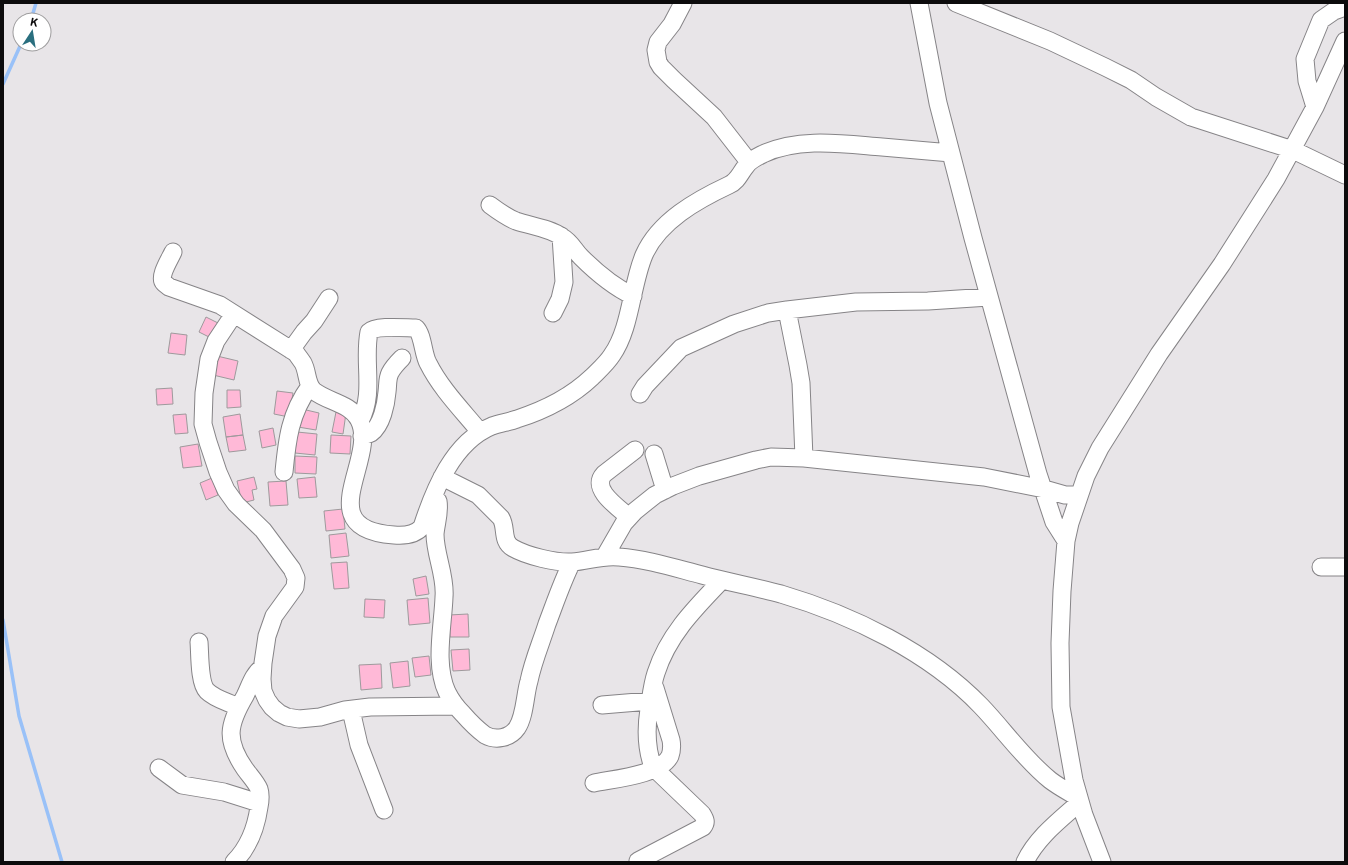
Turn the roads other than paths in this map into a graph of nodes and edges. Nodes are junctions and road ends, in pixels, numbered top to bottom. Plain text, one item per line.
1 (684, 3) edge
2 (919, 3) edge
3 (956, 3) edge
4 (1345, 7) edge
5 (1345, 42) edge
6 (1315, 107) junction
7 (1293, 150) junction
8 (951, 153) junction
9 (749, 162) junction
10 (1345, 175) edge
11 (490, 204) dead end
12 (561, 236) junction
13 (174, 252) dead end
14 (633, 296) junction
15 (989, 297) junction
16 (329, 298) dead end
17 (787, 310) junction
18 (553, 313) dead end
19 (234, 314) junction
20 (291, 350) junction
21 (402, 358) dead end
22 (310, 386) junction
23 (640, 394) dead end
24 (361, 428) junction
25 (480, 432) junction
26 (635, 450) dead end
27 (654, 454) dead end
28 (804, 458) junction
29 (284, 472) dead end
30 (442, 477) junction
31 (1044, 489) junction
32 (665, 490) junction
33 (435, 494) junction
34 (1079, 495) junction
35 (630, 517) junction
36 (1066, 541) junction
37 (605, 556) junction
38 (572, 562) junction
39 (1322, 567) dead end
40 (1345, 567) edge
41 (722, 580) junction
42 (199, 642) dead end
43 (262, 668) junction
44 (653, 684) junction
45 (650, 701) junction
46 (602, 705) dead end
47 (456, 706) junction
48 (238, 707) junction
49 (351, 710) junction
50 (159, 768) dead end
51 (655, 769) junction
52 (594, 783) dead end
53 (1080, 800) junction
54 (259, 803) junction
55 (384, 810) dead end
56 (638, 861) edge
57 (234, 862) edge
58 (1025, 862) edge
59 (1102, 862) edge

1 - 9 street
2 - 8 street
3 - 7 street
4 - 6 street
5 - 6 street
6 - 7 street
7 - 10 street
7 - 34 street
8 - 9 street
8 - 15 street
9 - 14 street
11 - 12 street
12 - 14 street
12 - 18 street
13 - 19 street
14 - 25 street
15 - 17 street
15 - 31 street
16 - 20 street
17 - 23 street
17 - 28 street
19 - 20 street
19 - 43 street
20 - 22 street
21 - 24 street
22 - 24 street
22 - 29 street
24 - 25 street
24 - 33 street
25 - 30 street
26 - 35 street
27 - 32 street
28 - 31 street
28 - 32 street
30 - 33 street
30 - 38 street
31 - 34 street
31 - 36 street
32 - 35 street
33 - 47 street
34 - 36 street
35 - 37 street
36 - 53 street
37 - 38 street
37 - 41 street
38 - 47 street
39 - 40 street
41 - 44 street
41 - 53 street
42 - 48 street
43 - 48 street
43 - 49 street
44 - 45 street
44 - 51 street
45 - 46 street
45 - 51 street
47 - 49 street
48 - 54 street
49 - 55 street
50 - 54 street
51 - 52 street
51 - 56 street
53 - 58 street
53 - 59 street
54 - 57 street

